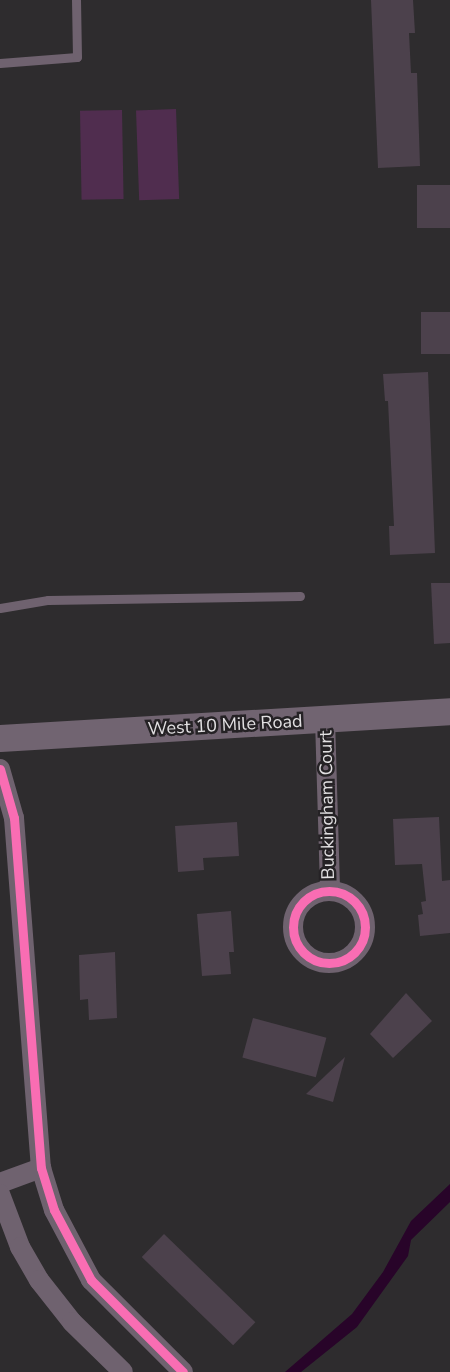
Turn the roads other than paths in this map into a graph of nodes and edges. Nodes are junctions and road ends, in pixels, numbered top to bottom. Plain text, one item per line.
1 (75, 0) edge
2 (0, 63) edge
3 (300, 596) dead end
4 (0, 608) edge
5 (450, 711) edge
6 (325, 719) junction
7 (0, 738) edge
8 (0, 769) edge
9 (330, 890) dead end
10 (41, 1168) junction
11 (0, 1183) edge
12 (0, 1194) edge
13 (123, 1372) edge
14 (183, 1372) edge

1 - 2 lane
3 - 4 lane
5 - 6 main road, West 10 Mile Road
6 - 7 main road, West 10 Mile Road
6 - 9 street, Buckingham Court
8 - 10 street
10 - 11 street
10 - 14 street
12 - 13 street

